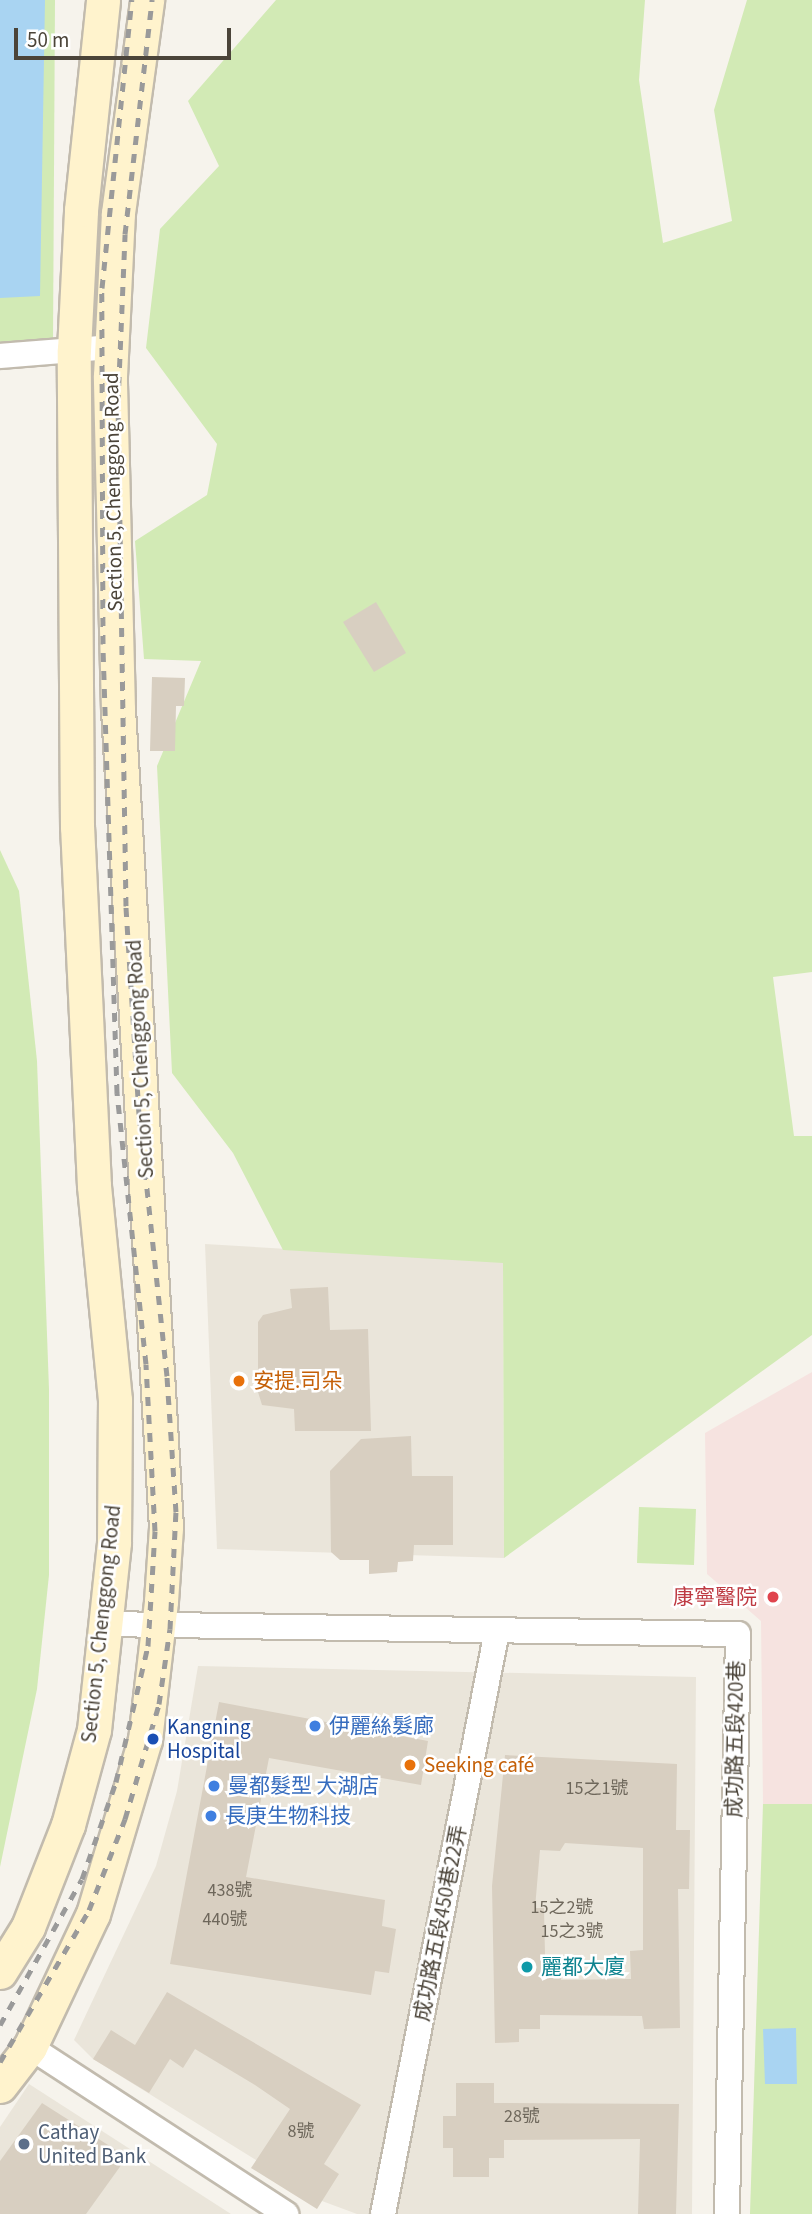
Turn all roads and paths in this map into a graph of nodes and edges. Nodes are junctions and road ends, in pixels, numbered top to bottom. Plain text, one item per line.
1 (103, 0) edge
2 (147, 0) edge
3 (111, 347) junction
4 (74, 350) junction
5 (0, 356) edge
6 (105, 1624) junction
7 (158, 1626) junction
8 (497, 1631) junction
9 (0, 1972) edge
10 (30, 2048) junction
11 (0, 2086) edge
12 (286, 2214) edge
13 (383, 2214) edge
14 (727, 2214) edge

1 - 4 main road, Section 5, Chenggong Road
2 - 3 main road, Section 5, Chenggong Road
3 - 4 street
3 - 7 main road, Section 5, Chenggong Road
4 - 5 street
4 - 6 main road, Section 5, Chenggong Road
6 - 7 street, 成功路五段420巷
6 - 9 main road, Section 5, Chenggong Road
7 - 8 street, 成功路五段420巷
7 - 10 main road, Section 5, Chenggong Road
8 - 13 street, 成功路五段450巷22弄
8 - 14 street, 成功路五段420巷
10 - 11 main road, Section 5, Chenggong Road
10 - 12 street

